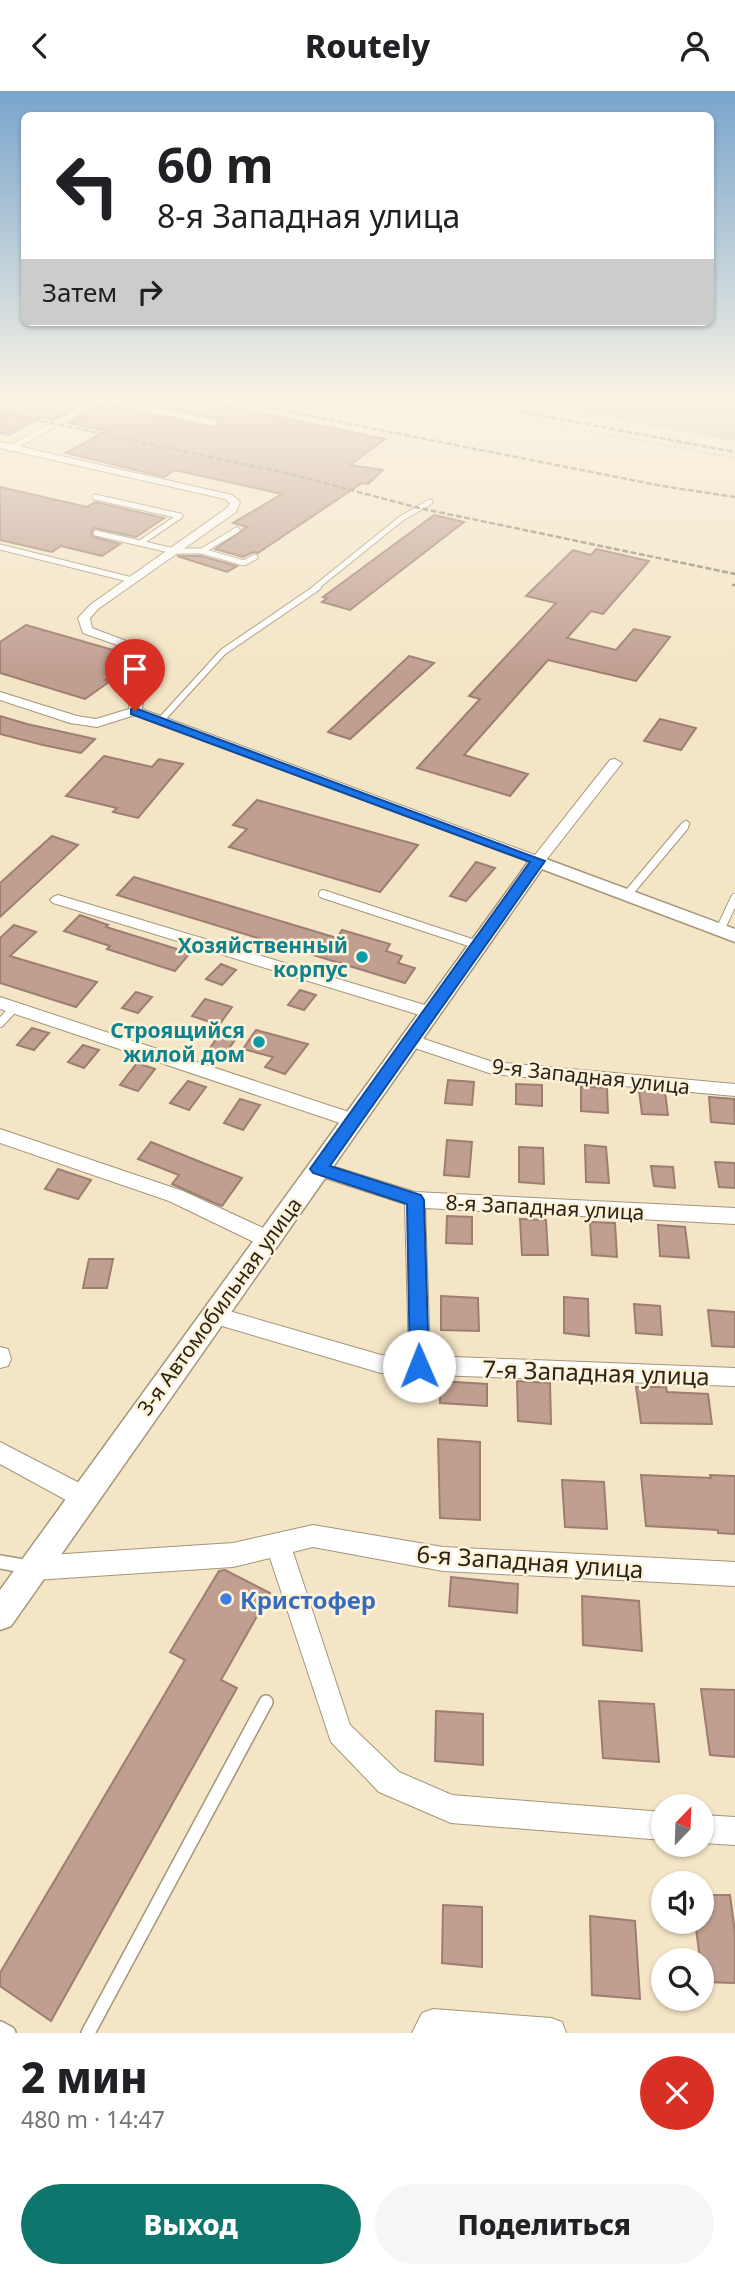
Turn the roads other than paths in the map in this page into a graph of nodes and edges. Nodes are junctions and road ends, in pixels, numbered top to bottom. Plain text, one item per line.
1 (200, 491) edge
2 (95, 497) dead end
3 (430, 502) dead end
4 (237, 530) dead end
5 (96, 533) dead end
6 (140, 543) junction
7 (0, 547) edge
8 (174, 551) junction
9 (202, 551) junction
10 (255, 557) dead end
11 (132, 580) junction
12 (0, 697) edge
13 (135, 711) junction
14 (161, 720) junction
15 (615, 762) dead end
16 (686, 824) dead end
17 (538, 861) junction
18 (323, 894) dead end
19 (627, 895) junction
20 (735, 898) edge
21 (58, 900) dead end
22 (727, 933) edge
23 (478, 945) junction
24 (7, 1006) edge
25 (429, 1012) junction
26 (0, 1023) edge
27 (409, 1039) junction
28 (735, 1090) edge
29 (352, 1120) junction
30 (0, 1136) edge
31 (319, 1169) junction
32 (415, 1200) junction
33 (735, 1216) edge
34 (267, 1239) junction
35 (212, 1315) junction
36 (419, 1366) junction
37 (735, 1377) edge
38 (0, 1452) edge
39 (83, 1497) junction
40 (278, 1544) junction
41 (0, 1562) edge
42 (34, 1568) junction
43 (735, 1574) edge
44 (0, 1615) edge
45 (266, 1702) dead end
46 (651, 1825) edge
47 (714, 1830) edge
48 (735, 1831) edge
49 (0, 2028) edge
50 (9, 2033) edge
51 (88, 2033) edge
52 (427, 2033) edge
53 (551, 2033) edge

1 - 8 street
2 - 6 lane
3 - 14 lane
4 - 9 lane
5 - 6 lane
6 - 8 lane
7 - 11 lane
8 - 9 lane
8 - 11 street
9 - 10 lane
11 - 13 street
12 - 13 street
13 - 14 street
14 - 17 street
15 - 17 street, 3-я Автомобильная улица
16 - 19 lane
17 - 19 street
17 - 23 street, 3-я Автомобильная улица
18 - 23 lane
19 - 22 street
20 - 22 lane
21 - 25 street
23 - 25 street, 3-я Автомобильная улица
24 - 26 lane
24 - 29 street
25 - 27 street, 3-я Автомобильная улица
27 - 28 street, 9-я Западная улица
27 - 29 street, 3-я Автомобильная улица
29 - 31 street, 3-я Автомобильная улица
30 - 34 street
31 - 32 street, 8-я Западная улица
31 - 34 street, 3-я Автомобильная улица
32 - 33 street, 8-я Западная улица
32 - 36 street
34 - 35 street, 3-я Автомобильная улица
35 - 36 street, 7-я Западная улица
35 - 39 street, 3-я Автомобильная улица
36 - 37 street, 7-я Западная улица
38 - 39 street
39 - 42 street, 3-я Автомобильная улица
40 - 42 street, 6-я Западная улица
40 - 43 street, 6-я Западная улица
40 - 46 street
41 - 42 lane
42 - 44 street, 3-я Автомобильная улица
45 - 51 lane
47 - 48 street
49 - 50 lane
52 - 53 street

